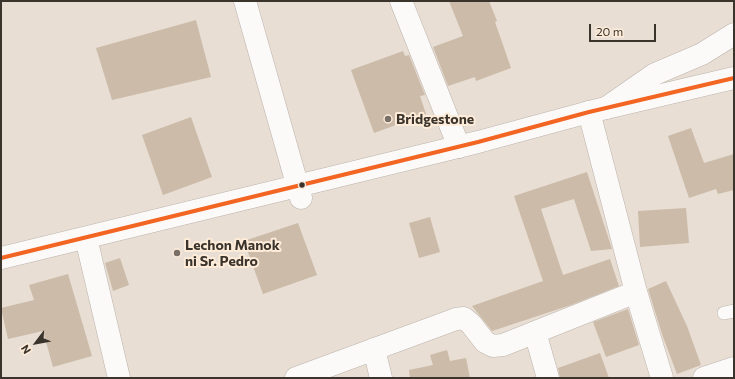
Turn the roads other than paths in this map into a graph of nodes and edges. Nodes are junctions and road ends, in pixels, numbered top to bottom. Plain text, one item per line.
1 (245, 1) edge
2 (401, 1) edge
3 (734, 34) edge
4 (734, 78) edge
5 (597, 110) junction
6 (459, 147) junction
7 (301, 198) dead end
8 (86, 238) junction
9 (1, 258) edge
10 (636, 292) junction
11 (535, 332) junction
12 (374, 349) junction
13 (734, 368) edge
14 (119, 378) edge
15 (296, 378) edge
16 (381, 378) edge
17 (548, 378) edge
18 (662, 378) edge
19 (704, 378) edge

1 - 7 main road
2 - 6 main road
3 - 5 main road
4 - 5 main road
5 - 6 main road
5 - 10 main road
6 - 8 main road
8 - 9 main road
8 - 14 main road
10 - 11 main road
10 - 18 main road
11 - 12 main road
11 - 17 main road
12 - 15 main road
12 - 16 main road
13 - 19 main road

